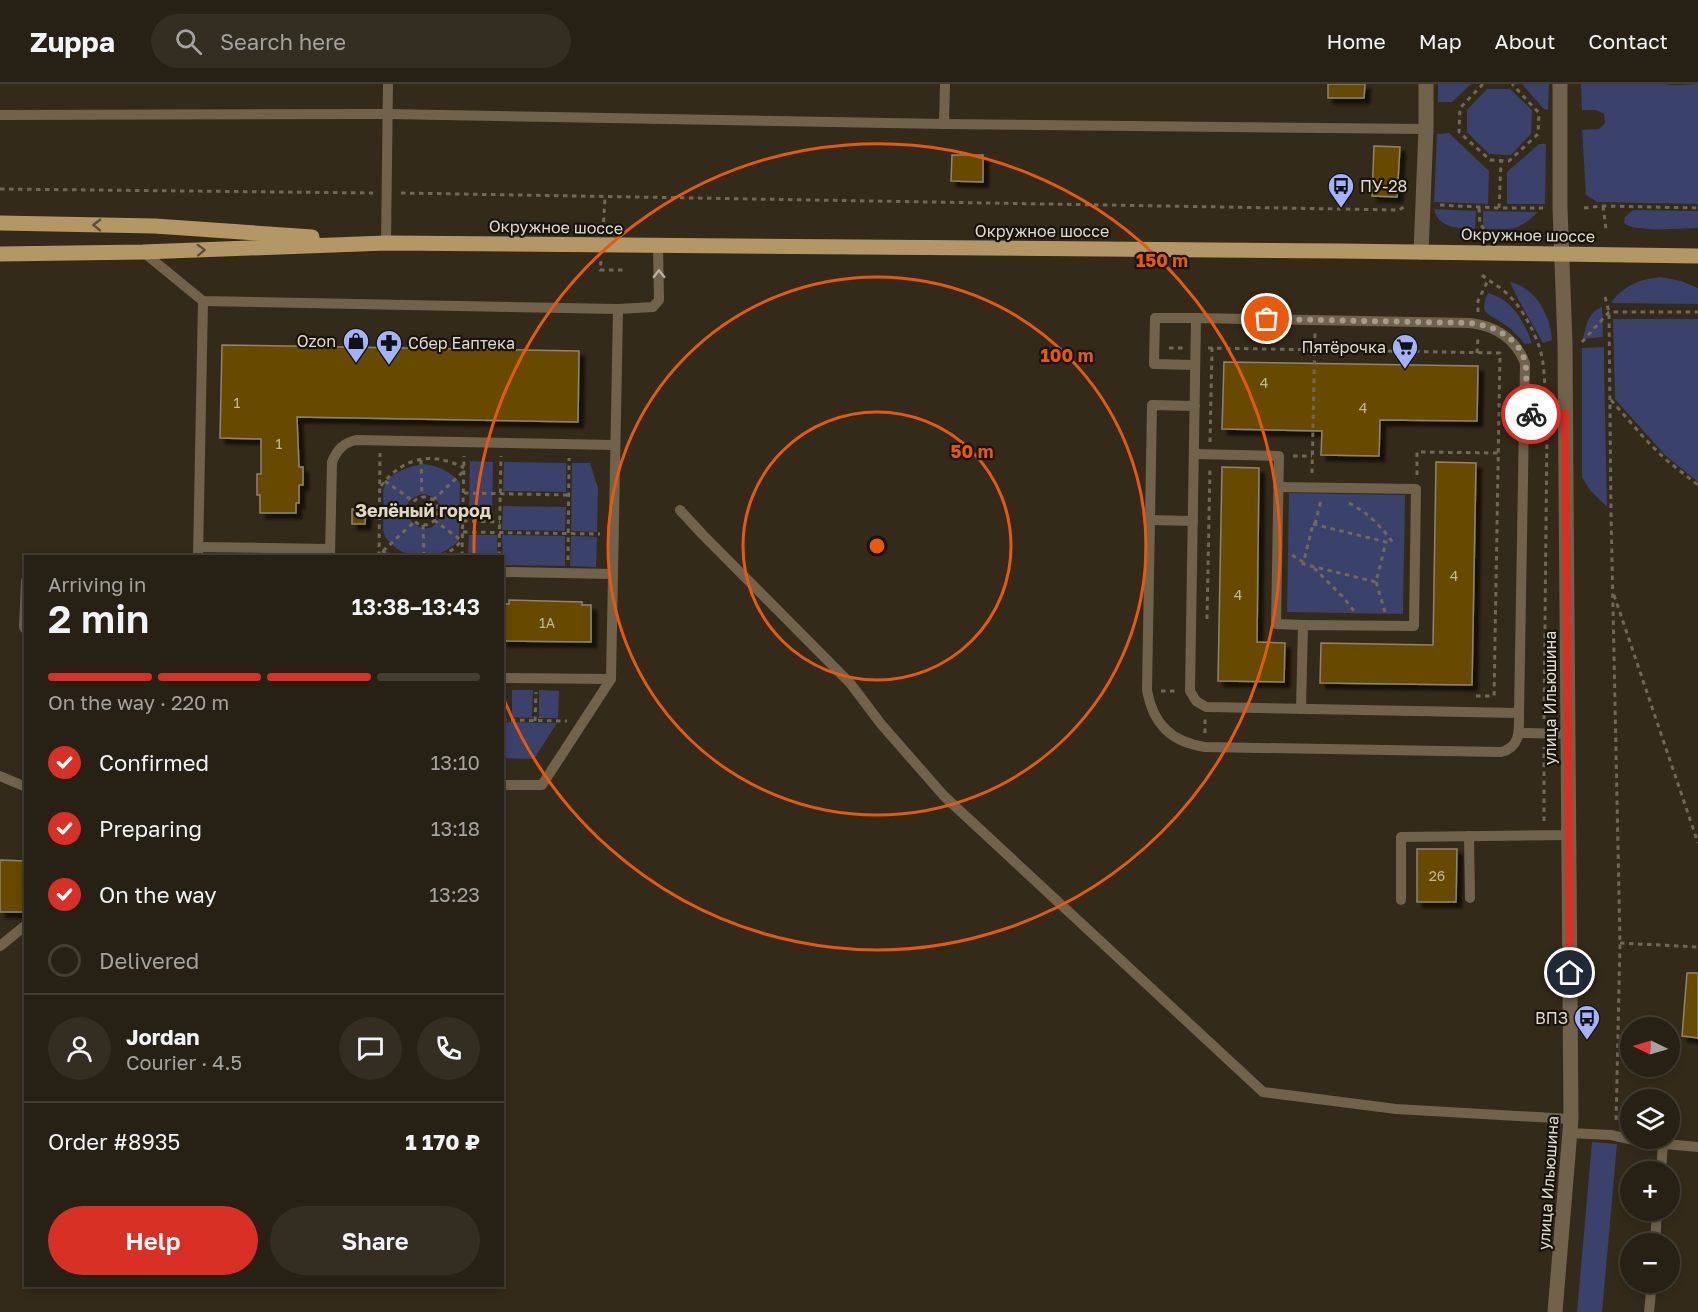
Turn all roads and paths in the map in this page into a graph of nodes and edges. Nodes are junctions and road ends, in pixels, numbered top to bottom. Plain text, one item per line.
1 (388, 84) edge
2 (945, 84) edge
3 (1426, 84) edge
4 (1483, 84) edge
5 (1512, 84) edge
6 (1560, 84) edge
7 (388, 114) junction
8 (0, 115) edge
9 (944, 124) junction
10 (1426, 129) junction
11 (1501, 161) junction
12 (0, 189) edge
13 (387, 193) junction
14 (1423, 204) junction
15 (1603, 206) junction
16 (1584, 207) dead end
17 (1479, 208) junction
18 (1498, 208) junction
19 (1543, 208) dead end
20 (1698, 208) edge
21 (0, 223) edge
22 (1484, 229) dead end
23 (1606, 230) dead end
24 (386, 243) junction
25 (658, 246) junction
26 (143, 252) junction
27 (1422, 252) junction
28 (0, 254) edge
29 (1560, 254) junction
30 (1698, 256) edge
31 (1482, 275) dead end
32 (1488, 280) junction
33 (1605, 297) dead end
34 (1478, 301) dead end
35 (203, 302) junction
36 (618, 309) junction
37 (1609, 312) junction
38 (1698, 312) edge
39 (1196, 318) junction
40 (1581, 343) dead end
41 (1539, 345) junction
42 (1546, 345) dead end
43 (1155, 347) junction
44 (1196, 348) junction
45 (1212, 348) junction
46 (1314, 350) junction
47 (1195, 365) junction
48 (1610, 398) junction
49 (1195, 406) junction
50 (1524, 414) junction
51 (1547, 414) junction
52 (1565, 414) junction
53 (381, 441) junction
54 (464, 442) junction
55 (501, 443) junction
56 (570, 444) junction
57 (615, 445) junction
58 (1498, 453) junction
59 (1194, 454) junction
60 (1210, 454) junction
61 (1279, 456) junction
62 (1312, 456) junction
63 (421, 459) junction
64 (464, 470) junction
65 (385, 481) junction
66 (1698, 485) edge
67 (1278, 487) junction
68 (1312, 487) junction
69 (380, 488) junction
70 (1324, 488) junction
71 (1416, 489) junction
72 (464, 493) junction
73 (500, 494) junction
74 (569, 495) junction
75 (422, 497) junction
76 (433, 500) junction
77 (413, 501) junction
78 (1348, 503) dead end
79 (680, 510) dead end
80 (438, 511) junction
81 (379, 512) junction
82 (463, 512) junction
83 (410, 513) junction
84 (434, 520) junction
85 (1150, 520) junction
86 (463, 521) junction
87 (1193, 521) junction
88 (414, 522) junction
89 (500, 522) junction
90 (1315, 524) junction
91 (423, 525) junction
92 (463, 532) junction
93 (500, 533) junction
94 (568, 534) junction
95 (614, 535) junction
96 (462, 540) junction
97 (1393, 543) dead end
98 (381, 550) junction
99 (199, 552) edge
100 (330, 553) edge
101 (379, 555) edge
102 (389, 555) edge
103 (424, 555) edge
104 (444, 555) edge
105 (462, 555) edge
106 (500, 555) edge
107 (1312, 567) junction
108 (504, 572) edge
109 (567, 573) junction
110 (613, 574) junction
111 (1376, 582) junction
112 (1613, 591) junction
113 (1207, 620) dead end
114 (1303, 624) junction
115 (1366, 626) junction
116 (1390, 626) junction
117 (504, 678) edge
118 (536, 678) junction
119 (611, 679) junction
120 (1206, 707) junction
121 (1301, 709) junction
122 (1494, 712) junction
123 (1519, 713) junction
124 (504, 720) edge
125 (535, 721) junction
126 (584, 721) junction
127 (1519, 733) junction
128 (1544, 733) junction
129 (1568, 734) junction
130 (1205, 747) junction
131 (0, 776) edge
132 (504, 784) edge
133 (24, 786) edge
134 (1544, 835) junction
135 (1569, 835) junction
136 (1469, 836) junction
137 (1698, 843) edge
138 (1470, 898) dead end
139 (1401, 900) dead end
140 (24, 927) edge
141 (1620, 943) junction
142 (0, 946) edge
143 (1698, 947) edge
144 (1571, 1126) junction
145 (1616, 1136) junction
146 (1620, 1137) edge
147 (1680, 1145) edge
148 (1698, 1147) edge
149 (1651, 1293) edge
150 (1555, 1312) edge
151 (1649, 1312) edge

1 - 7 lane
2 - 9 lane
3 - 10 street
4 - 11 path
5 - 11 path
6 - 29 street, улица Ильюшина
7 - 8 lane
7 - 9 lane
7 - 13 lane
9 - 10 lane
10 - 14 street
11 - 18 path
12 - 13 path
13 - 14 path
13 - 24 lane
14 - 17 path
14 - 27 street
15 - 16 path
15 - 20 path
15 - 23 path
17 - 18 path
17 - 22 path
18 - 19 path
24 -> 21 main road, Окружное шоссе
24 - 25 main road, Окружное шоссе
26 -> 24 main road, Окружное шоссе
25 - 27 main road, Окружное шоссе
36 -> 25 lane
26 - 28 main road, Окружное шоссе
26 - 35 lane
27 - 29 main road, Окружное шоссе
29 - 30 main road, Окружное шоссе
29 - 52 street, улица Ильюшина
31 - 32 path
32 - 34 path
32 - 41 path
33 - 37 path
35 - 36 lane
35 - 99 lane
36 - 57 lane
37 - 38 path
37 - 40 path
37 - 48 path
39 - 43 lane
39 - 44 lane
39 - 50 lane
41 - 42 path
41 - 51 path
43 - 44 path
43 - 47 lane
44 - 45 path
44 - 47 lane
45 - 46 path
45 - 60 path
46 - 58 path
46 - 62 path
47 - 49 lane
48 - 66 path
48 - 112 path
49 - 59 lane
49 - 85 lane
50 - 51 lane
50 - 123 lane
51 - 52 lane
51 - 128 path
52 - 129 street, улица Ильюшина
53 - 54 lane
53 - 69 path
53 - 100 lane
54 - 55 lane
54 - 64 path
55 - 56 lane
55 - 73 path
56 - 57 lane
56 - 74 path
57 - 95 lane
58 - 71 path
58 - 122 path
59 - 60 lane
59 - 87 lane
60 - 61 lane
60 - 113 path
61 - 62 path
61 - 67 lane
62 - 68 path
63 - 64 path
63 - 65 path
63 - 75 path
64 - 72 path
64 - 76 path
65 - 69 path
65 - 77 path
67 - 68 lane
67 - 114 lane
68 - 70 lane
69 - 81 path
70 - 71 lane
70 - 90 path
71 - 116 lane
72 - 73 path
72 - 82 path
73 - 74 path
73 - 89 path
74 - 94 path
75 - 76 path
75 - 77 path
76 - 80 path
77 - 83 path
78 - 97 path
79 - 144 lane
80 - 82 path
80 - 84 path
81 - 83 path
81 - 98 path
82 - 86 path
83 - 88 path
84 - 91 path
84 - 96 path
85 - 87 lane
85 - 130 lane
86 - 89 path
86 - 92 path
87 - 120 lane
88 - 91 path
88 - 98 path
89 - 93 path
90 - 107 path
90 - 111 path
91 - 103 path
92 - 93 path
92 - 96 path
93 - 94 path
93 - 106 path
94 - 95 path
94 - 109 path
95 - 110 lane
96 - 104 path
96 - 105 path
98 - 101 path
98 - 102 path
99 - 100 lane
107 - 111 path
107 - 115 path
108 - 109 lane
109 - 110 lane
110 - 119 lane
111 - 116 path
112 - 137 path
112 - 141 path
114 - 115 lane
114 - 121 lane
115 - 116 lane
117 - 118 lane
118 - 119 lane
118 - 125 path
119 - 126 lane
120 - 121 lane
120 - 130 path
121 - 122 lane
122 - 123 lane
123 - 127 lane
124 - 125 path
125 - 126 path
126 - 132 lane
127 - 128 lane
127 - 130 lane
128 - 129 lane
128 - 134 path
129 - 135 street, улица Ильюшина
131 - 133 lane
134 - 135 lane
134 - 136 lane
135 - 144 street, улица Ильюшина
136 - 138 lane
136 - 139 lane
140 - 142 lane
141 - 143 path
141 - 145 path
144 - 145 lane
144 - 150 street, улица Ильюшина
145 - 146 lane
147 - 148 lane
149 - 151 lane

